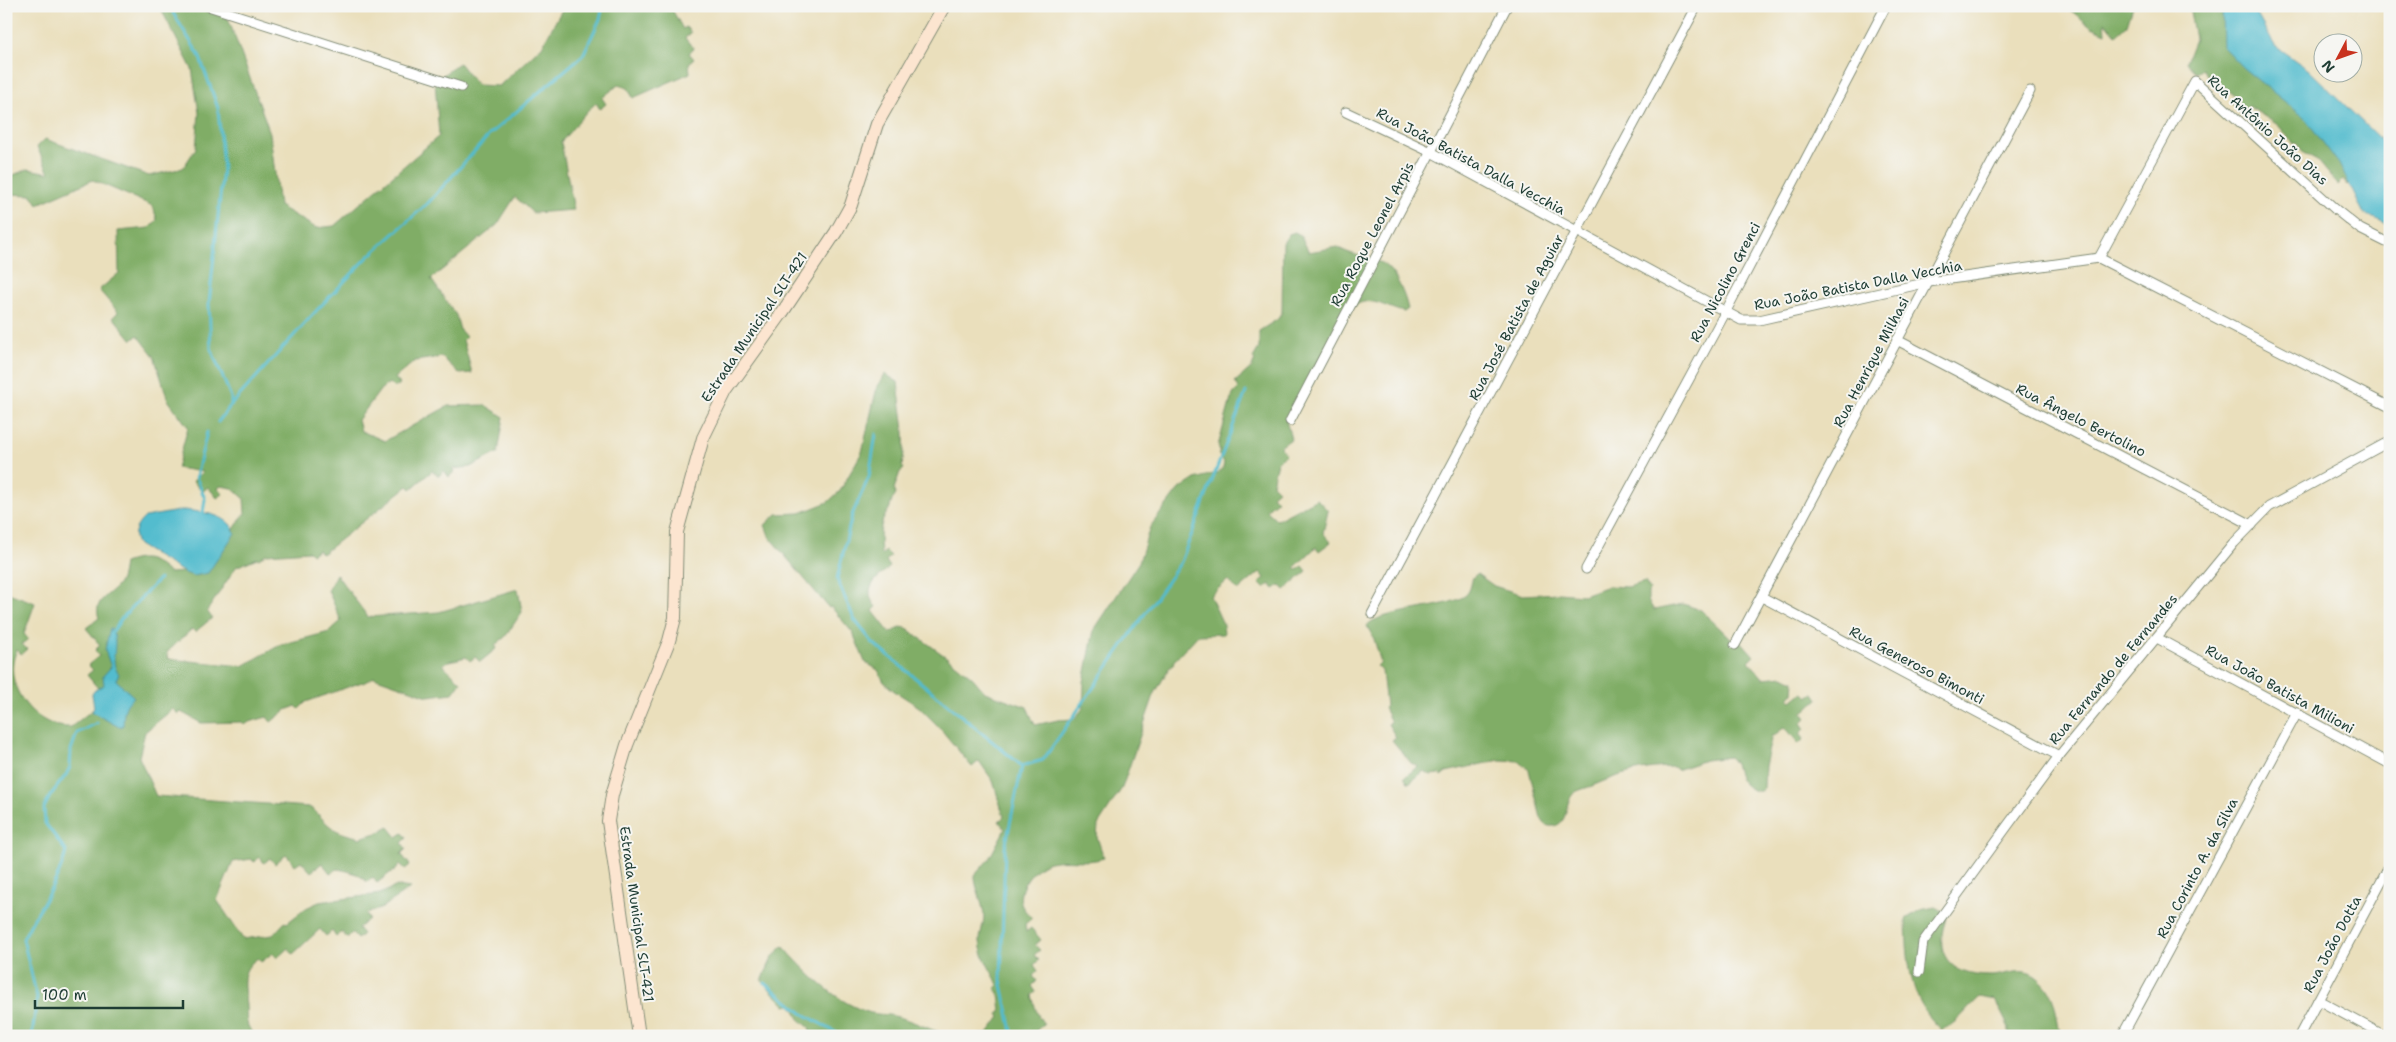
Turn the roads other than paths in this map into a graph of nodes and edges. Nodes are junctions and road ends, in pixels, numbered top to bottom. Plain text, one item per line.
1 (208, 6) edge
2 (944, 6) edge
3 (1507, 6) edge
4 (1697, 6) edge
5 (1886, 6) edge
6 (461, 87) dead end
7 (2030, 91) dead end
8 (1346, 112) dead end
9 (1431, 152) junction
10 (1577, 233) junction
11 (2390, 244) edge
12 (2099, 258) junction
13 (1929, 282) junction
14 (1726, 312) junction
15 (1897, 340) junction
16 (2390, 407) edge
17 (1290, 421) dead end
18 (2390, 441) edge
19 (2252, 525) junction
20 (1586, 569) dead end
21 (1762, 598) junction
22 (1372, 614) dead end
23 (2157, 638) junction
24 (1735, 645) dead end
25 (2297, 713) junction
26 (2059, 756) junction
27 (2390, 764) edge
28 (2390, 865) edge
29 (1919, 972) dead end
30 (2318, 1000) junction
31 (639, 1036) edge
32 (2122, 1036) edge
33 (2299, 1036) edge
34 (2385, 1036) edge

1 - 6 street
2 - 31 street, Estrada Municipal SLT-421
3 - 9 street, Rua Roque Leonel Arpis
4 - 10 street, Rua José Batista de Aguiar
5 - 14 street, Rua Nicolino Grenci
7 - 13 street, Rua Henrique Milhasi
8 - 9 street, Rua João Batista Dalla Vecchia
9 - 10 street, Rua João Batista Dalla Vecchia
9 - 17 street, Rua Roque Leonel Arpis
10 - 14 street, Rua João Batista Dalla Vecchia
10 - 22 street, Rua José Batista de Aguiar
11 - 12 street, Rua Antônio João Dias
12 - 13 street, Rua João Batista Dalla Vecchia
12 - 16 street
13 - 14 street, Rua João Batista Dalla Vecchia
13 - 15 street, Rua Henrique Milhasi
14 - 20 street, Rua Nicolino Grenci
15 - 19 street, Rua Ângelo Bertolino
15 - 21 street, Rua Henrique Milhasi
18 - 19 street, Rua Fernando de Fernandes
19 - 23 street, Rua Fernando de Fernandes
21 - 24 street, Rua Henrique Milhasi
21 - 26 street, Rua Generoso Bimonti
23 - 25 street, Rua João Batista Milioni
23 - 26 street, Rua Fernando de Fernandes
25 - 27 street, Rua João Batista Milioni
25 - 32 street, Rua Corinto A. da Silva
26 - 29 street, Rua Fernando de Fernandes
28 - 30 street, Rua João Dotta
30 - 33 street, Rua João Dotta
30 - 34 street

